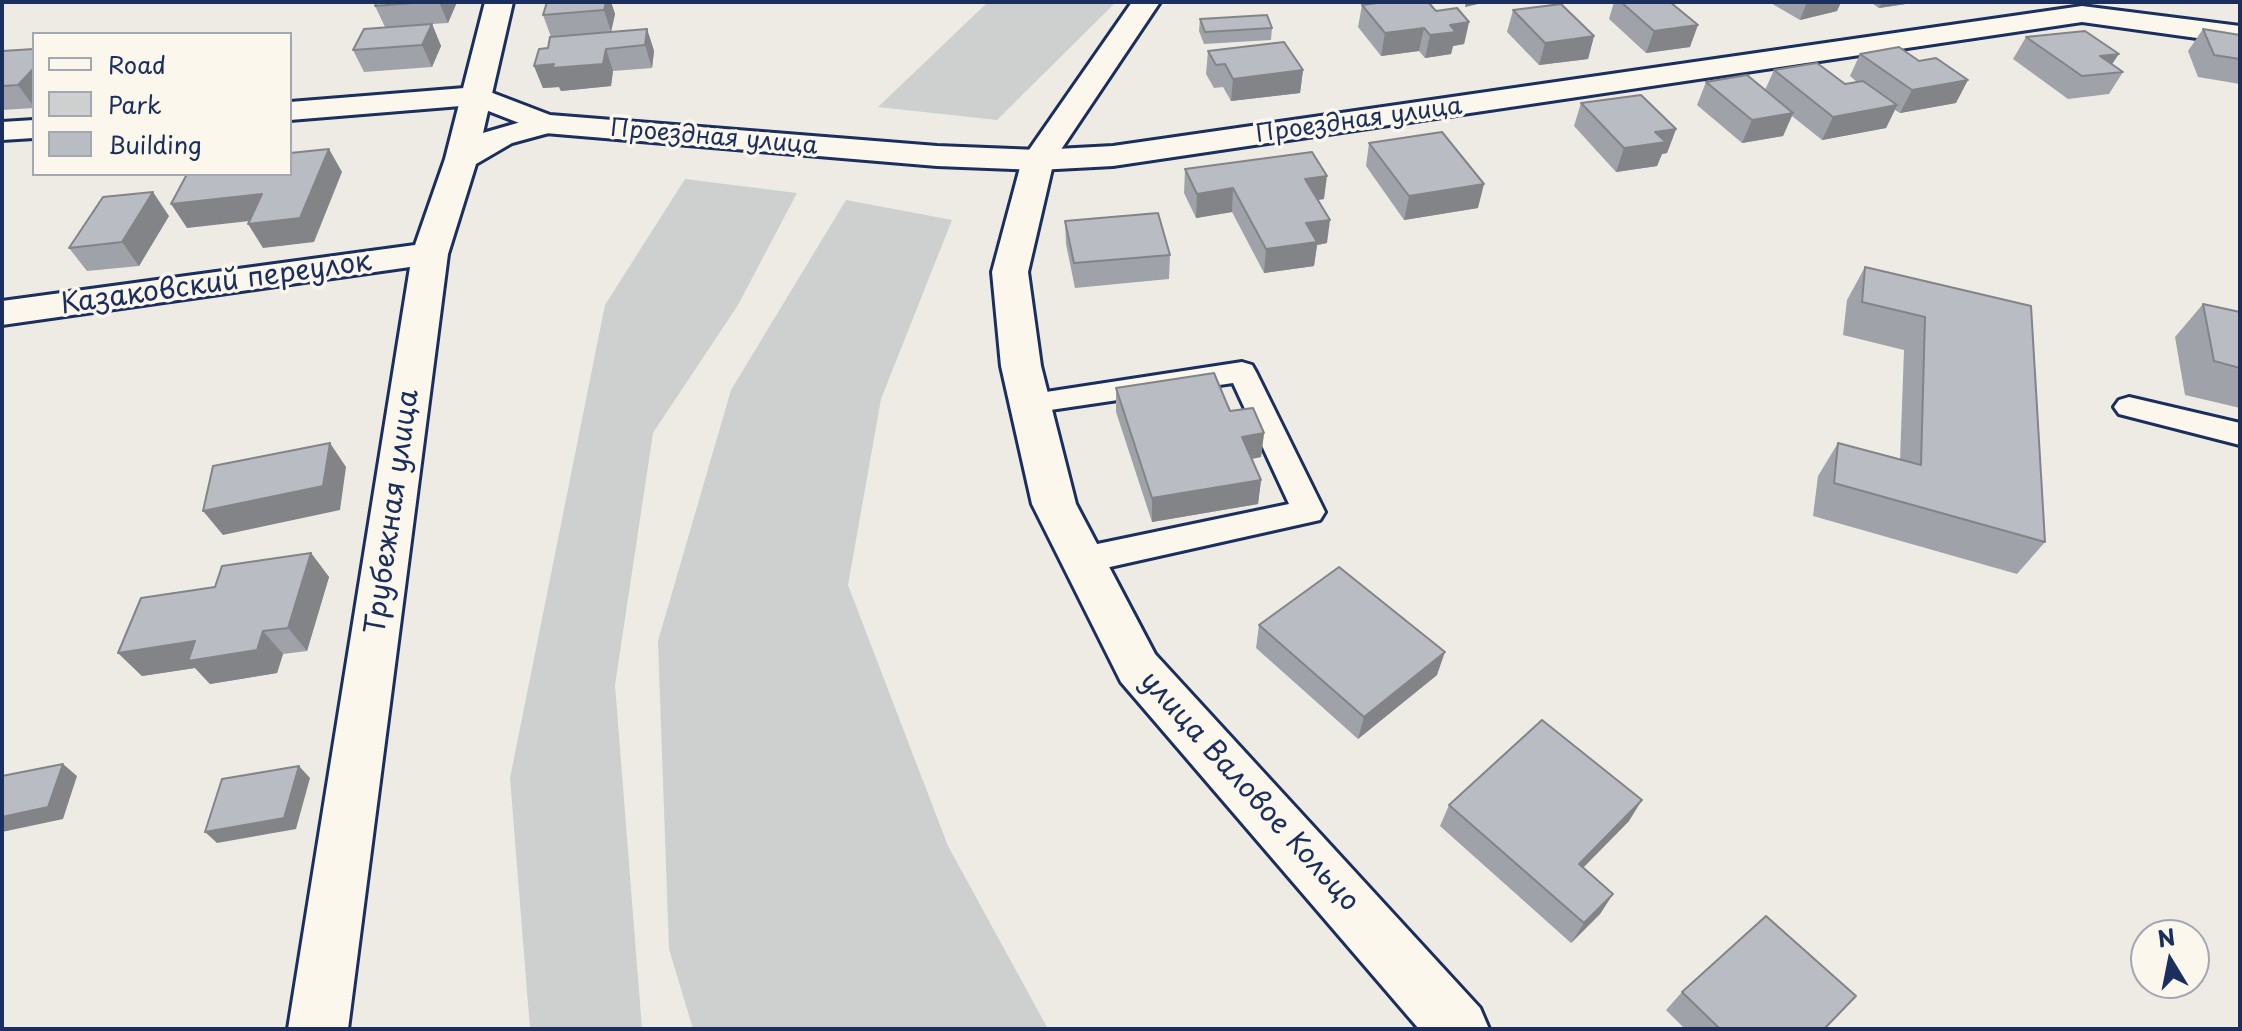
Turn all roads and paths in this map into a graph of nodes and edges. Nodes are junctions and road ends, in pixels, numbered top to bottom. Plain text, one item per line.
1 (499, 2) edge
2 (1146, 2) edge
3 (2240, 35) edge
4 (477, 96) junction
5 (292, 111) edge
6 (545, 124) junction
7 (32, 129) edge
8 (2, 131) edge
9 (461, 159) junction
10 (1038, 160) junction
11 (430, 254) junction
12 (2, 313) edge
13 (1030, 403) junction
14 (2129, 407) dead end
15 (2240, 434) edge
16 (1083, 560) junction
17 (318, 1029) edge
18 (1459, 1029) edge

1 - 4 street, Трубежная улица
2 - 10 street, улица Валовое Кольцо
3 - 10 street, Проездная улица
4 - 5 street
4 - 6 street, Проездная улица
4 - 9 street, Трубежная улица
6 - 9 street
6 - 10 street, Проездная улица
7 - 8 street
9 - 11 street, Трубежная улица
10 - 13 street, улица Валовое Кольцо
11 - 12 street, Казаковский переулок
11 - 17 street, Трубежная улица
13 - 16 street, улица Валовое Кольцо
13 - 16 lane
14 - 15 lane
16 - 18 street, улица Валовое Кольцо

